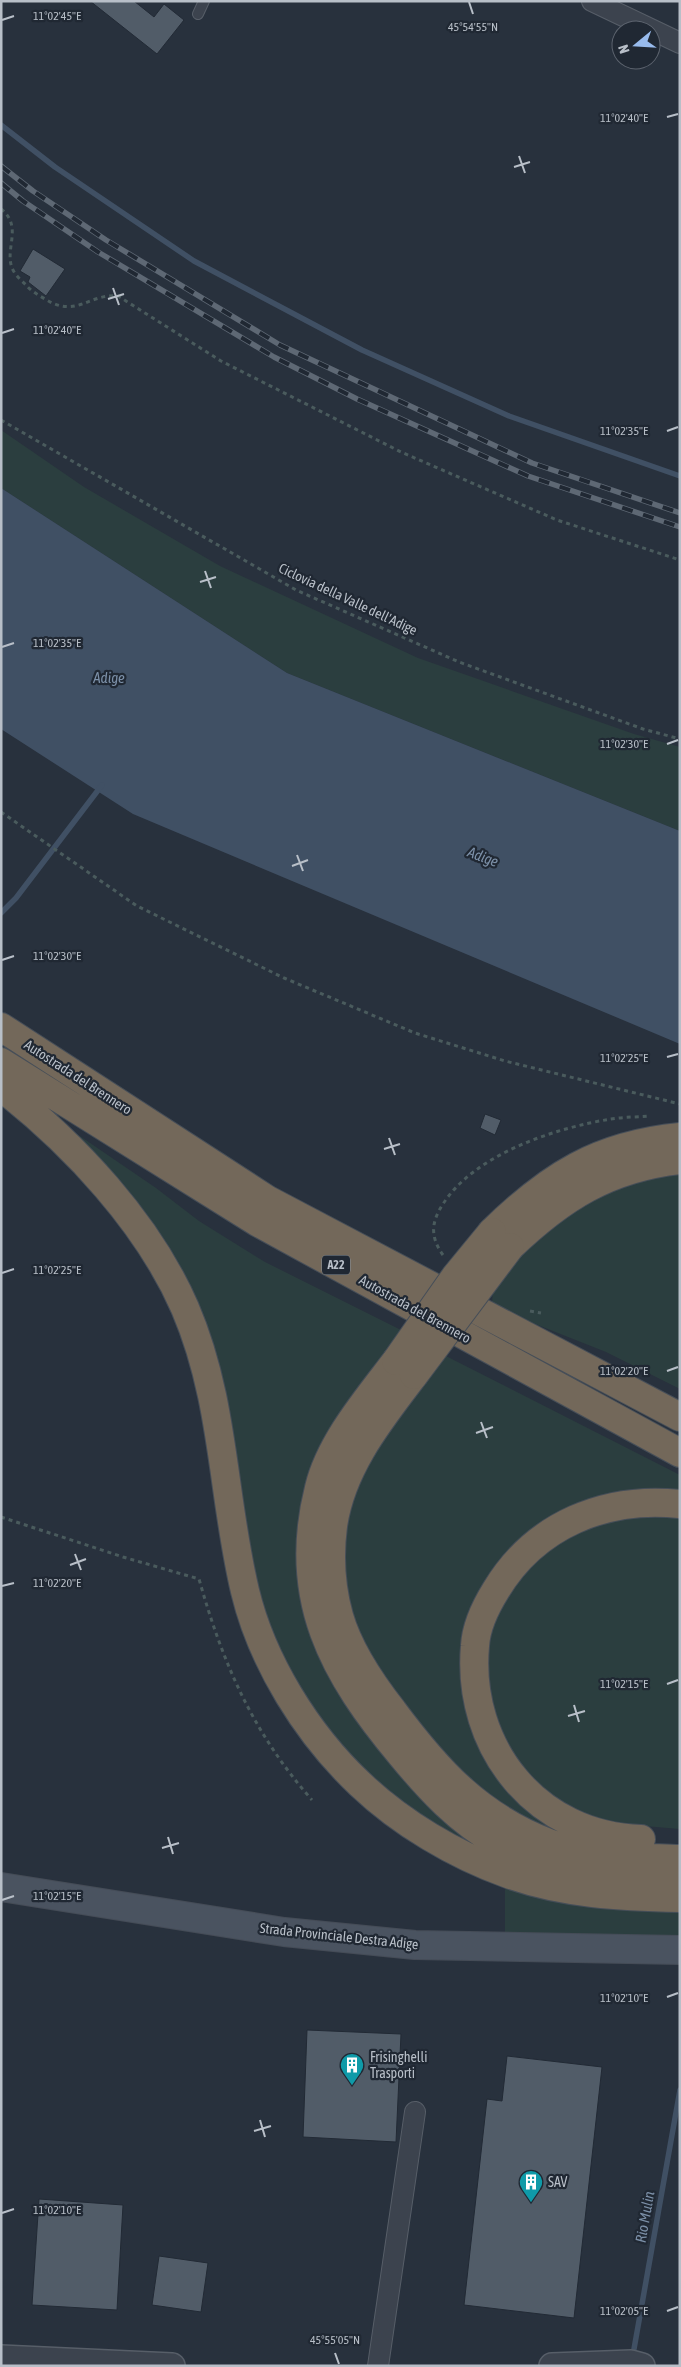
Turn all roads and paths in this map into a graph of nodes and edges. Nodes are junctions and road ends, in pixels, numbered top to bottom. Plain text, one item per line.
1 (204, 1) edge
2 (592, 1) edge
3 (198, 14) dead end
4 (680, 43) edge
5 (1, 209) edge
6 (1, 420) edge
7 (680, 560) edge
8 (680, 739) edge
9 (1, 812) edge
10 (1, 1027) edge
11 (1, 1062) edge
12 (1, 1087) edge
13 (680, 1104) edge
14 (680, 1138) edge
15 (680, 1160) edge
16 (501, 1239) junction
17 (405, 1368) junction
18 (622, 1387) junction
19 (680, 1409) edge
20 (680, 1417) edge
21 (680, 1453) edge
22 (680, 1504) edge
23 (1, 1517) edge
24 (312, 1800) dead end
25 (680, 1840) edge
26 (680, 1859) edge
27 (680, 1878) edge
28 (1, 1887) edge
29 (680, 1898) edge
30 (680, 1950) edge
31 (415, 2112) dead end
32 (1, 2358) edge
33 (172, 2366) edge
34 (378, 2366) edge
35 (552, 2366) edge
36 (642, 2366) edge

1 - 3 lane
2 - 4 street
5 - 7 path
6 - 8 path, Ciclovia della Valle dell'Adige
9 - 13 path
10 - 18 highway, Autostrada del Brennero / A22
11 - 21 highway, Autostrada del Brennero / A22
12 - 29 highway
14 - 16 highway
15 - 16 highway
16 - 17 highway, bridge
17 - 26 highway
17 - 27 highway
18 - 19 highway
18 - 20 highway, Autostrada del Brennero / A22
22 - 25 highway
23 - 24 path
28 - 30 main road, Strada Provinciale Destra Adige
31 - 34 street
32 - 33 street
35 - 36 street

